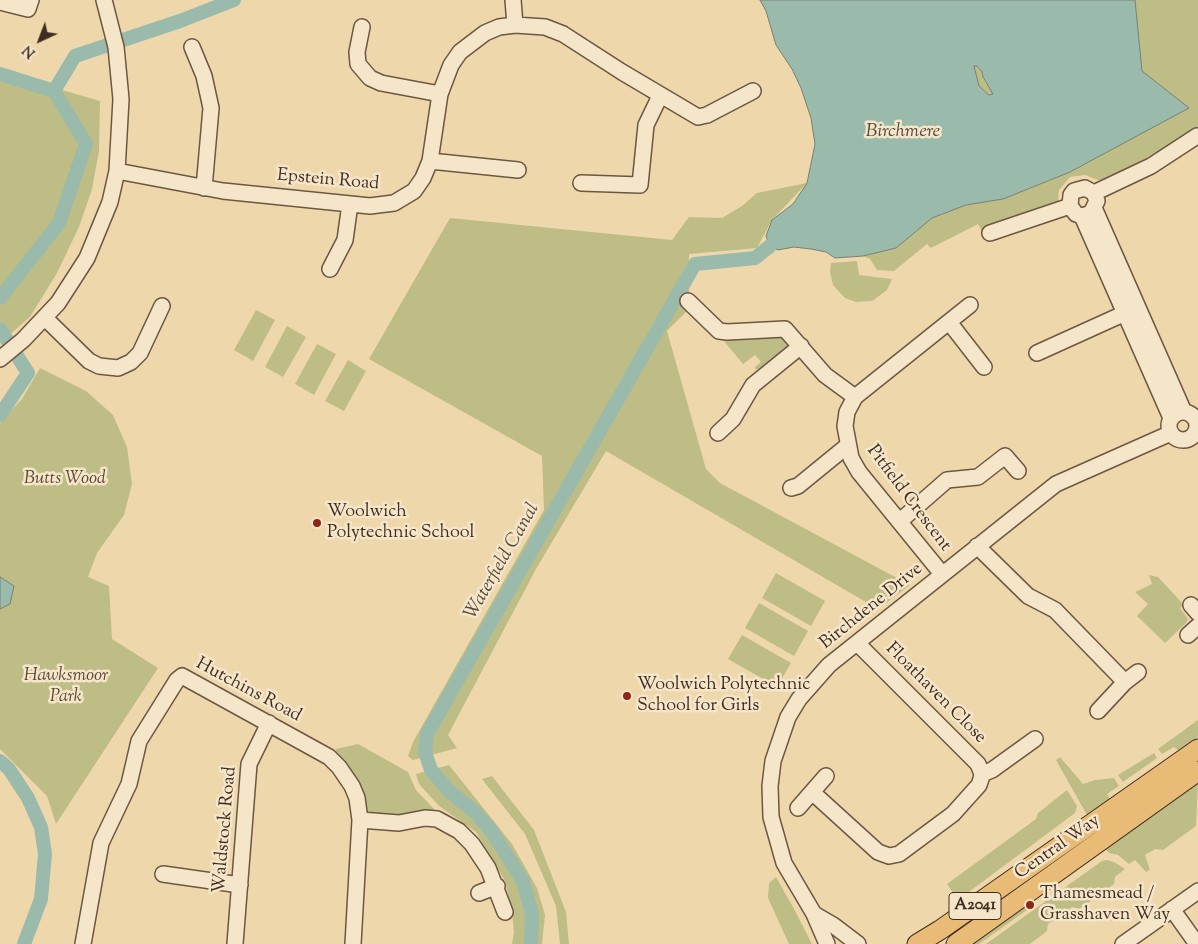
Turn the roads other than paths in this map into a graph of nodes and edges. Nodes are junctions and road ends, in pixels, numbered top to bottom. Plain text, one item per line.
1 (31, 0) edge
2 (513, 0) edge
3 (0, 2) edge
4 (106, 5) edge
5 (515, 25) junction
6 (362, 27) dead end
7 (192, 47) dead end
8 (753, 91) dead end
9 (440, 94) junction
10 (660, 96) junction
11 (1197, 136) edge
12 (430, 161) junction
13 (518, 170) dead end
14 (117, 171) junction
15 (581, 183) dead end
16 (204, 188) junction
17 (1094, 193) junction
18 (350, 204) junction
19 (1070, 206) junction
20 (1088, 213) junction
21 (990, 233) dead end
22 (330, 269) dead end
23 (688, 301) dead end
24 (970, 305) dead end
25 (162, 306) dead end
26 (1131, 310) junction
27 (45, 318) junction
28 (948, 322) junction
29 (801, 346) junction
30 (1037, 353) dead end
31 (0, 359) edge
32 (984, 367) dead end
33 (855, 398) junction
34 (1178, 415) junction
35 (1197, 422) edge
36 (718, 433) dead end
37 (1171, 433) junction
38 (847, 446) junction
39 (1018, 471) dead end
40 (791, 488) dead end
41 (900, 521) junction
42 (977, 546) junction
43 (942, 574) junction
44 (857, 643) junction
45 (1138, 672) dead end
46 (1125, 682) junction
47 (1098, 711) dead end
48 (269, 722) junction
49 (1035, 739) dead end
50 (1198, 749) edge
51 (1198, 770) edge
52 (982, 774) junction
53 (826, 776) dead end
54 (812, 792) junction
55 (798, 808) dead end
56 (360, 820) junction
57 (163, 874) dead end
58 (240, 885) junction
59 (497, 886) junction
60 (1198, 891) edge
61 (479, 893) dead end
62 (1172, 909) junction
63 (505, 912) dead end
64 (814, 914) junction
65 (83, 944) edge
66 (235, 944) edge
67 (353, 944) edge
68 (827, 944) edge
69 (858, 944) edge
70 (917, 944) edge
71 (956, 944) edge
72 (1124, 944) edge
73 (1197, 944) edge

1 - 3 street
2 - 5 street
4 - 14 street
5 - 9 street, Epstein Road
5 - 10 street, Epstein Road
6 - 9 street
7 - 16 street
8 - 10 street, Epstein Road
9 - 12 street, Epstein Road
10 - 15 street
11 - 17 street
12 - 13 street
12 - 18 street, Epstein Road
14 - 16 street, Epstein Road
14 - 27 street
16 - 18 street, Epstein Road
17 - 19 street
17 - 20 street
18 - 22 street
19 - 20 street
19 - 21 street
20 - 26 street
23 - 29 street
24 - 28 street, Pitfield Crescent
25 - 27 street
26 - 30 street
26 - 34 street
27 - 31 street
28 - 32 street
28 - 33 street, Pitfield Crescent
29 - 33 street
29 - 36 street
33 - 38 street, Pitfield Crescent
34 - 35 street
34 - 37 street
35 - 37 street
37 - 42 street, Birchdene Drive
38 - 40 street, Pitfield Crescent
38 - 41 street, Pitfield Crescent
39 - 41 street
41 - 43 street, Pitfield Crescent
42 - 43 street, Birchdene Drive
42 - 46 street
43 - 44 street, Birchdene Drive
44 - 52 street, Floathaven Close
44 - 64 street, Birchdene Drive
45 - 46 street
46 - 47 street
48 - 56 street, Hutchins Road
48 - 58 street, Waldstock Road
48 - 65 street, Hutchins Road
49 - 52 street, Floathaven Close
50 - 70 main road, Central Way / A2041
51 - 71 main road, Central Way / A2041
52 - 54 street, Floathaven Close
53 - 54 street
54 - 55 street
56 - 59 street
56 - 67 street, Hutchins Road
57 - 58 street
58 - 66 street, Waldstock Road
59 - 61 street
59 - 63 street
60 - 62 street
62 - 72 street
62 - 73 street
64 - 68 street, Birchdene Drive
64 - 69 street, Birchdene Drive

